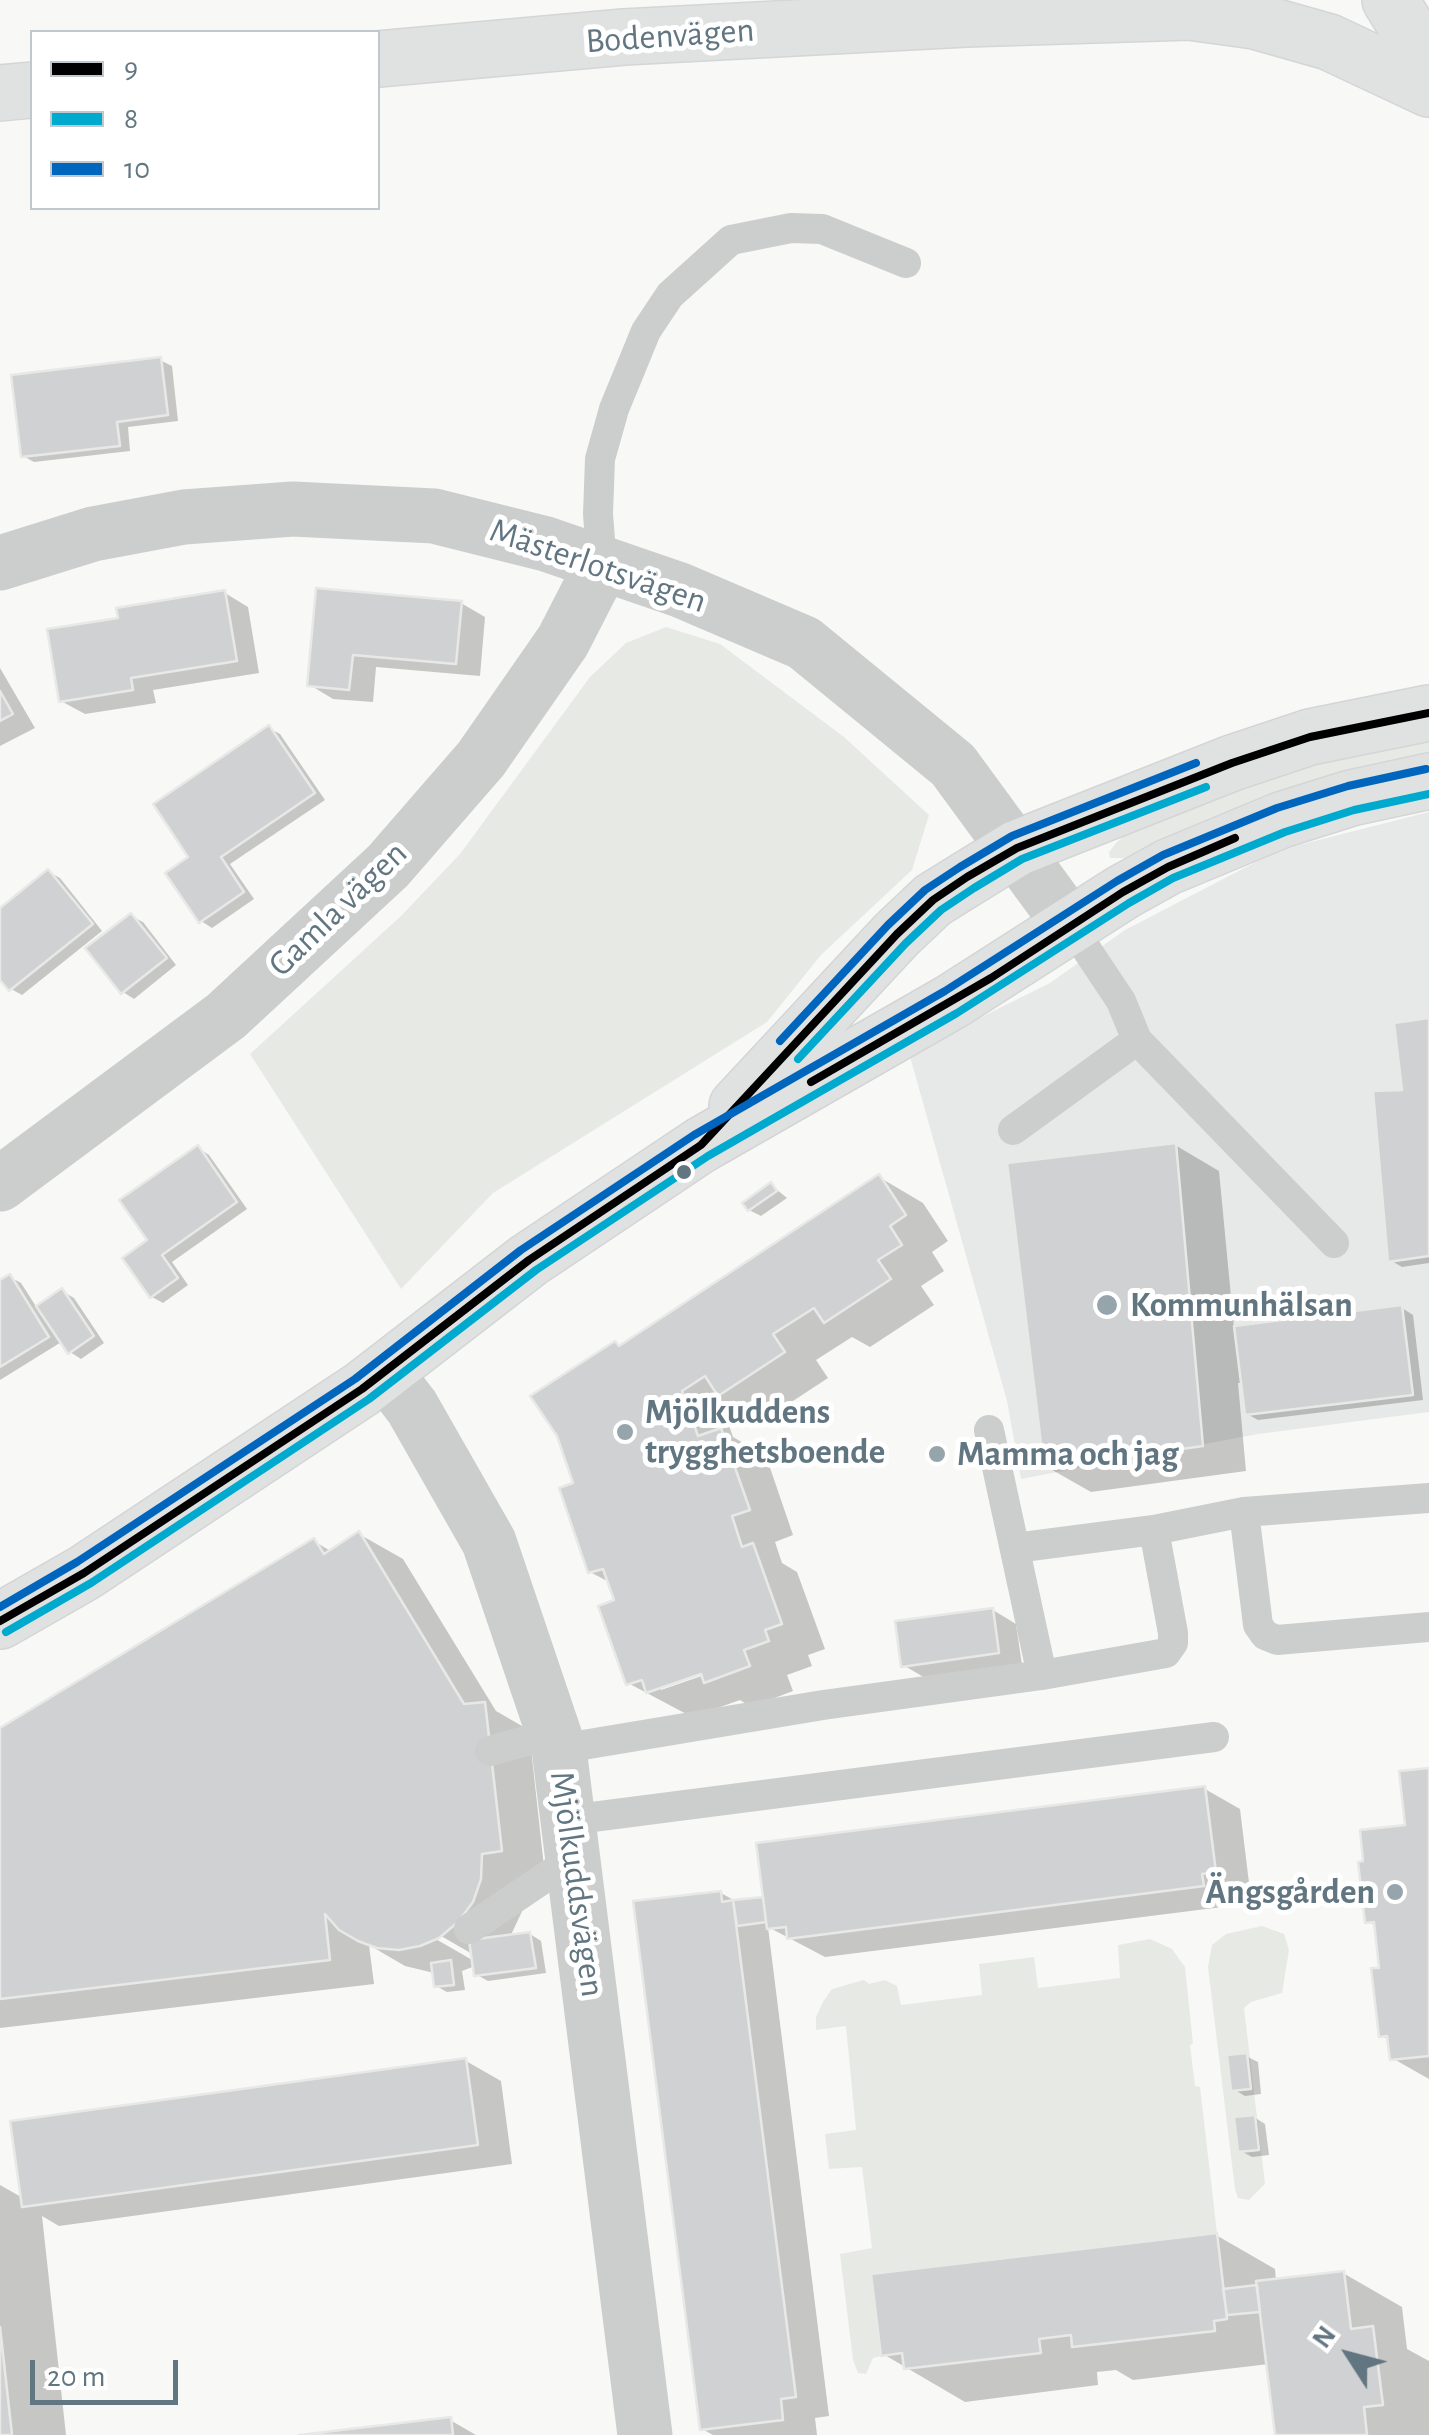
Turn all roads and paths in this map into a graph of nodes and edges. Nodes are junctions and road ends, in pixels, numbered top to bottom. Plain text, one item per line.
1 (1390, 0) edge
2 (380, 59) edge
3 (1429, 62) edge
4 (1429, 89) edge
5 (30, 90) edge
6 (0, 93) edge
7 (906, 263) dead end
8 (0, 562) edge
9 (602, 565) junction
10 (1429, 713) edge
11 (1429, 781) edge
12 (1017, 848) junction
13 (1071, 926) junction
14 (1138, 1040) junction
15 (1014, 1130) dead end
16 (700, 1145) junction
17 (0, 1184) edge
18 (1334, 1243) dead end
19 (386, 1372) junction
20 (989, 1430) dead end
21 (1429, 1498) edge
22 (1244, 1512) junction
23 (1154, 1530) junction
24 (1015, 1548) junction
25 (0, 1621) edge
26 (1429, 1627) edge
27 (1042, 1675) junction
28 (1214, 1737) dead end
29 (556, 1741) junction
30 (490, 1750) dead end
31 (571, 1839) junction
32 (469, 1929) dead end
33 (645, 2435) edge

1 - 3 street
2 - 4 street, Bodenvägen
5 - 6 street
7 - 9 lane
8 - 9 street, Mästerlotsvägen
9 - 12 street, Mästerlotsvägen
9 - 17 street, Gamla vägen
10 - 12 street
11 - 13 street
12 - 13 street, Mästerlotsvägen
12 - 16 street
13 - 14 lane
13 - 16 street
14 - 15 lane
14 - 18 lane
16 - 19 street
19 - 25 street
19 - 29 street, Mjölkuddsvägen
20 - 24 lane
21 - 22 lane
22 - 23 lane
22 - 26 lane
23 - 24 lane
23 - 27 lane
24 - 27 lane
27 - 29 lane
28 - 31 lane
29 - 30 lane
29 - 31 street, Mjölkuddsvägen
31 - 32 lane
31 - 33 street, Mjölkuddsvägen

